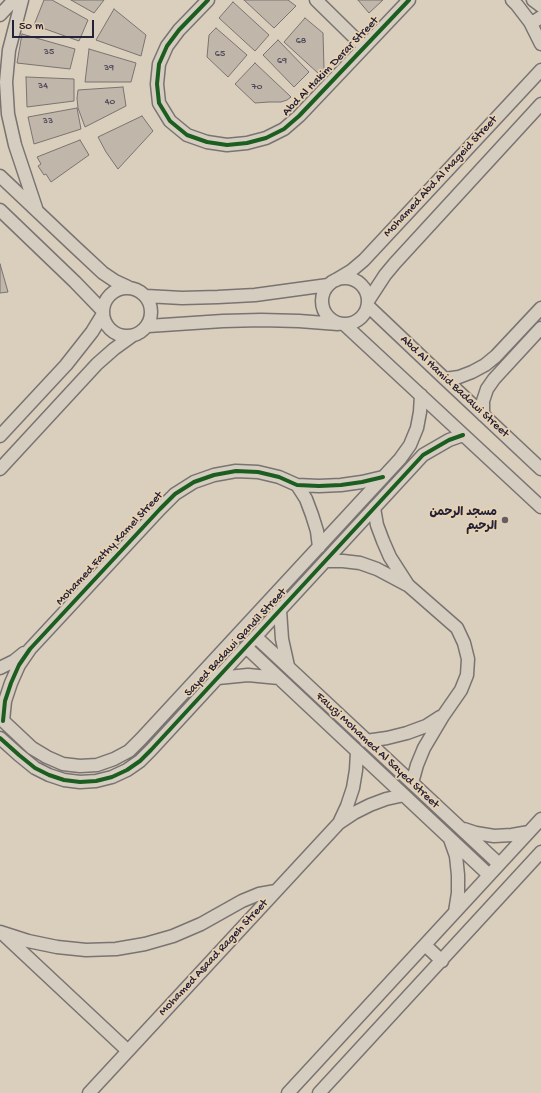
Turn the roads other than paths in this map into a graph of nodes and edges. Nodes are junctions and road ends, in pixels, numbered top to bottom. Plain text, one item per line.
1 (14, 0) edge
2 (22, 0) edge
3 (208, 0) edge
4 (316, 0) edge
5 (408, 0) edge
6 (512, 0) edge
7 (533, 0) edge
8 (541, 6) edge
9 (0, 15) edge
10 (536, 20) edge
11 (541, 44) edge
12 (364, 47) junction
13 (541, 70) edge
14 (541, 104) edge
15 (0, 176) edge
16 (0, 210) edge
17 (37, 211) junction
18 (332, 282) junction
19 (128, 287) junction
20 (146, 296) junction
21 (368, 304) junction
22 (541, 308) edge
23 (103, 312) junction
24 (341, 324) junction
25 (148, 326) junction
26 (541, 328) edge
27 (132, 336) junction
28 (445, 379) junction
29 (421, 395) junction
30 (483, 415) junction
31 (463, 435) junction
32 (0, 436) edge
33 (410, 445) junction
34 (423, 455) junction
35 (0, 469) edge
36 (541, 469) edge
37 (383, 477) junction
38 (297, 485) junction
39 (541, 507) edge
40 (374, 508) junction
41 (318, 547) junction
42 (326, 561) junction
43 (409, 586) junction
44 (280, 610) junction
45 (256, 636) junction
46 (246, 647) junction
47 (30, 649) junction
48 (288, 667) junction
49 (0, 668) edge
50 (207, 668) junction
51 (218, 678) junction
52 (279, 678) junction
53 (443, 716) junction
54 (2, 719) edge
55 (0, 738) edge
56 (366, 741) junction
57 (358, 752) junction
58 (412, 783) junction
59 (404, 795) junction
60 (541, 819) edge
61 (339, 823) junction
62 (459, 828) junction
63 (529, 832) junction
64 (450, 838) junction
65 (541, 852) edge
66 (499, 864) junction
67 (489, 875) junction
68 (276, 891) junction
69 (455, 912) junction
70 (0, 932) edge
71 (425, 945) junction
72 (442, 961) junction
73 (128, 1051) junction
74 (89, 1093) edge
75 (288, 1093) edge
76 (319, 1093) edge

1 - 9 street
2 - 17 street
3 - 12 street, Abd Al Hakim Derar Street
4 - 12 street
5 - 12 street, Abd Al Hakim Derar Street
6 - 10 street
7 - 8 street
10 - 11 street
13 - 18 street, Mohamed Abd Al Mageid Street
14 - 21 street, Mohamed Abd Al Mageid Street
15 - 17 street
16 - 23 street
17 - 19 street
18 - 20 street
18 - 21 street
18 - 24 street
19 - 20 street
19 - 23 street
20 - 25 street
21 - 24 street
21 - 28 street, Abd Al Hamid Badawi Street
22 - 28 street
23 - 27 street
23 - 32 street
24 - 25 street
24 - 29 street
25 - 27 street
26 - 30 street
27 - 35 street
28 - 30 street, Abd Al Hamid Badawi Street
29 - 31 street
29 - 33 street, Sayed Badawi Qandil Street
30 - 36 street, Abd Al Hamid Badawi Street
31 - 34 street, Sayed Badawi Qandil Street
31 - 39 street
33 - 34 street
33 - 37 street, Sayed Badawi Qandil Street
34 - 40 street, Sayed Badawi Qandil Street
37 - 38 street, Mohamed Fathy Kamel Street
37 - 41 street, Sayed Badawi Qandil Street
38 - 41 street
38 - 47 street, Mohamed Fathy Kamel Street
40 - 42 street, Sayed Badawi Qandil Street
40 - 43 street
41 - 50 street, Sayed Badawi Qandil Street
42 - 43 street
42 - 44 street, Sayed Badawi Qandil Street
43 - 53 street
44 - 45 street, Sayed Badawi Qandil Street
44 - 48 street
45 - 46 street, Sayed Badawi Qandil Street
45 - 48 street, Fawzi Mohamed Al Sayed Street
46 - 51 street, Sayed Badawi Qandil Street
46 - 52 street, Fawzi Mohamed Al Sayed Street
47 - 49 street, Mohamed Fathy Kamel Street
47 - 54 street, Mohamed Fathy Kamel Street
48 - 56 street, Fawzi Mohamed Al Sayed Street
50 - 51 street
50 - 54 street, Sayed Badawi Qandil Street
51 - 52 street
51 - 55 street, Sayed Badawi Qandil Street
52 - 57 street, Fawzi Mohamed Al Sayed Street
53 - 56 street
53 - 58 street
56 - 58 street, Fawzi Mohamed Al Sayed Street
57 - 59 street, Fawzi Mohamed Al Sayed Street
57 - 61 street, Mohamed Asaad Rageh Street
58 - 62 street, Fawzi Mohamed Al Sayed Street
59 - 61 street, Mohamed Asaad Rageh Street
59 - 64 street, Fawzi Mohamed Al Sayed Street
60 - 63 street
61 - 68 street, Mohamed Asaad Rageh Street
62 - 63 street
62 - 66 street, Fawzi Mohamed Al Sayed Street
63 - 66 street
64 - 67 street, Fawzi Mohamed Al Sayed Street
64 - 69 street
65 - 72 street
66 - 67 street
67 - 69 street
68 - 70 street
68 - 73 street, Mohamed Asaad Rageh Street
69 - 71 street
70 - 73 street
71 - 72 street
71 - 75 street
72 - 76 street
73 - 74 street, Mohamed Asaad Rageh Street

